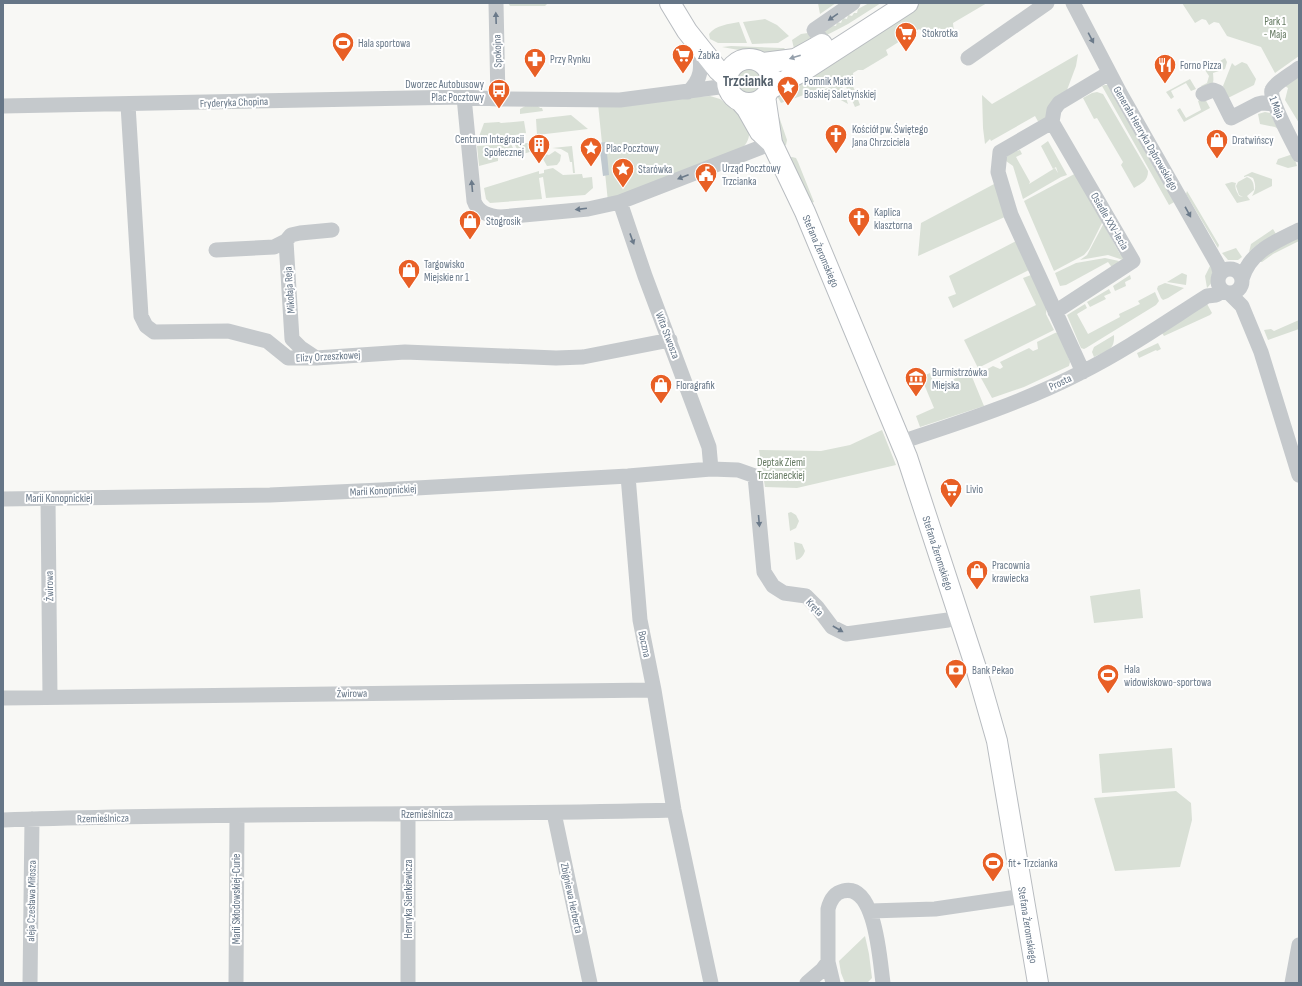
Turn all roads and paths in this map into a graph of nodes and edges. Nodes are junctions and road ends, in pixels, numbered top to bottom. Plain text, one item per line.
1 (496, 3) edge
2 (670, 3) edge
3 (853, 3) edge
4 (888, 3) edge
5 (908, 3) edge
6 (1047, 3) edge
7 (1073, 3) edge
8 (699, 45) junction
9 (833, 45) junction
10 (968, 58) dead end
11 (740, 60) junction
12 (762, 63) junction
13 (1299, 68) edge
14 (1109, 73) junction
15 (731, 88) junction
16 (688, 92) junction
17 (768, 93) junction
18 (1203, 94) dead end
19 (464, 97) junction
20 (498, 99) junction
21 (128, 104) junction
22 (1274, 104) junction
23 (3, 106) edge
24 (1052, 122) junction
25 (772, 143) junction
26 (1299, 155) edge
27 (620, 202) junction
28 (332, 230) dead end
29 (1299, 230) edge
30 (286, 241) junction
31 (216, 250) dead end
32 (1229, 282) junction
33 (1055, 312) junction
34 (292, 339) junction
35 (670, 340) junction
36 (267, 341) junction
37 (316, 358) junction
38 (1083, 372) junction
39 (901, 442) junction
40 (711, 469) junction
41 (1299, 475) edge
42 (628, 476) junction
43 (755, 479) joint
44 (3, 499) edge
45 (48, 499) junction
46 (959, 617) junction
47 (654, 690) junction
48 (50, 697) junction
49 (3, 698) edge
50 (674, 810) junction
51 (554, 813) junction
52 (408, 814) junction
53 (236, 816) junction
54 (32, 819) junction
55 (3, 820) edge
56 (1024, 896) junction
57 (870, 911) junction
58 (1299, 946) edge
59 (828, 962) junction
60 (30, 983) edge
61 (236, 983) edge
62 (408, 983) edge
63 (590, 983) edge
64 (711, 983) edge
65 (807, 983) edge
66 (833, 983) edge
67 (884, 983) edge
68 (1038, 983) edge
69 (1292, 983) edge

20 -> 1 street, Spokojna
2 - 8 main road, Stefana Żeromskiego
3 -> 9 street
4 - 9 main road
5 - 9 main road
6 - 10 street
7 -> 14 street, Generała Henryka Dąbrowskiego
8 - 11 main road
8 - 15 main road, Stefana Żeromskiego
8 - 16 street
9 -> 12 main road
9 - 17 main road
11 - 12 main road
11 - 15 main road
12 - 17 main road
13 - 22 street, 1 Maja
14 - 24 street
14 -> 32 street, Generała Henryka Dąbrowskiego
15 - 16 street
15 - 17 main road
15 - 25 main road, Stefana Żeromskiego
16 - 20 street
17 - 25 main road, Stefana Żeromskiego
18 - 22 street
19 - 20 street
19 - 21 street, Fryderyka Chopina
27 -> 19 street
21 - 23 street, Fryderyka Chopina
21 - 36 street, Elizy Orzeszkowej
22 - 26 street, 1 Maja
24 - 33 street
24 - 33 street, Osiedle XXV-lecia
25 -> 27 street
25 - 39 main road, Stefana Żeromskiego
27 -> 35 street, Wita Stwosza
28 - 30 street
29 - 32 street
30 - 31 street
30 - 34 street, Mikołaja Reja
32 - 38 street, Prosta
32 - 41 street, Generała Henryka Dąbrowskiego
33 - 38 street
34 - 36 street
34 - 37 street
35 - 37 street, Elizy Orzeszkowej
35 - 40 street, Wita Stwosza
36 - 37 street, Elizy Orzeszkowej
38 - 39 street, Prosta
39 - 46 main road, Stefana Żeromskiego
40 - 42 street, Marii Konopnickiej
40 - 43 street, Marii Konopnickiej
42 - 45 street, Marii Konopnickiej
42 - 47 street, Boczna
43 -> 46 street, Kręta
44 - 45 street, Marii Konopnickiej
45 - 48 street, Żwirowa
46 - 56 main road, Stefana Żeromskiego
47 - 48 street, Żwirowa
47 - 50 street, Boczna
48 - 49 street, Żwirowa
50 - 51 street, Rzemieślnicza
50 - 64 street
51 - 52 street, Rzemieślnicza
51 - 63 street, Zbigniewa Herberta
52 - 53 street, Rzemieślnicza
52 - 62 street, Henryka Sienkiewicza
53 - 54 street, Rzemieślnicza
53 - 61 street, Marii Skłodowskiej-Curie
54 - 55 street, Rzemieślnicza
54 - 60 street, aleja Czesława Miłosza
56 - 57 street
56 - 68 main road, Stefana Żeromskiego
57 - 59 street
57 - 67 street
58 - 69 street
59 - 65 street
59 - 66 street

